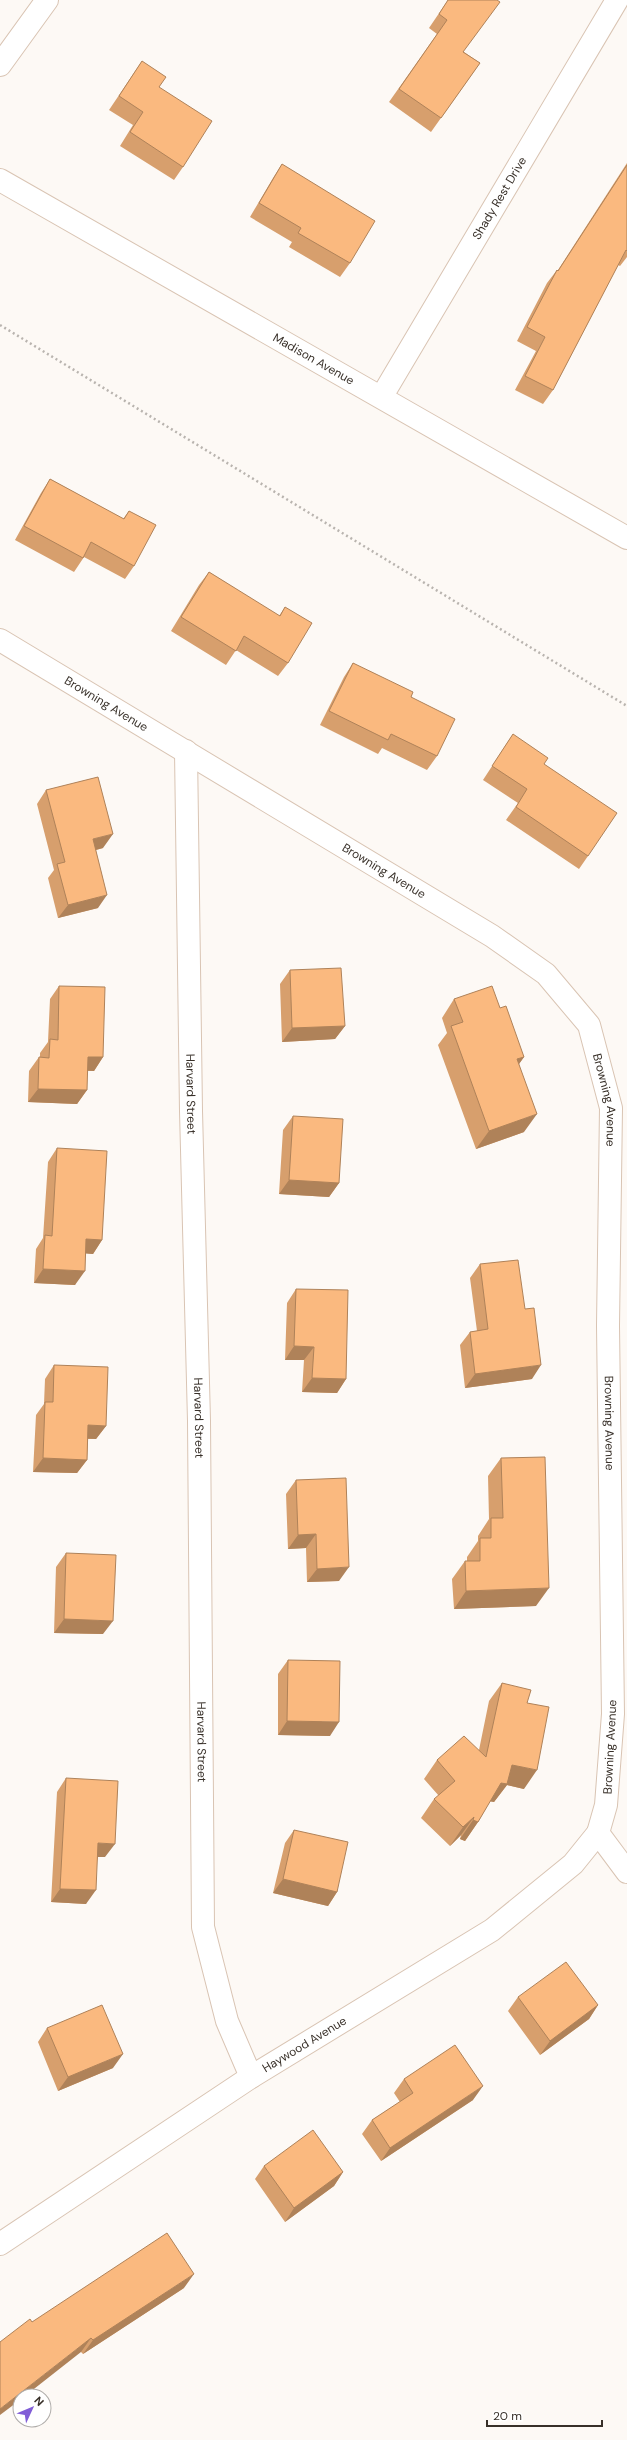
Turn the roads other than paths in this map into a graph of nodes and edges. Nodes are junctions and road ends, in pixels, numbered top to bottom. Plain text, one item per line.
1 (47, 0) edge
2 (617, 0) edge
3 (0, 65) edge
4 (0, 180) edge
5 (382, 396) junction
6 (627, 538) edge
7 (0, 640) edge
8 (186, 751) junction
9 (598, 1834) junction
10 (627, 1872) edge
11 (251, 2077) junction
12 (0, 2244) edge

1 - 3 street
2 - 5 street, Shady Rest Drive
4 - 5 street, Madison Avenue
5 - 6 street, Madison Avenue
7 - 8 street, Browning Avenue
8 - 9 street, Browning Avenue
8 - 11 street, Harvard Street
9 - 10 street
9 - 11 street, Haywood Avenue
11 - 12 street, Haywood Avenue

